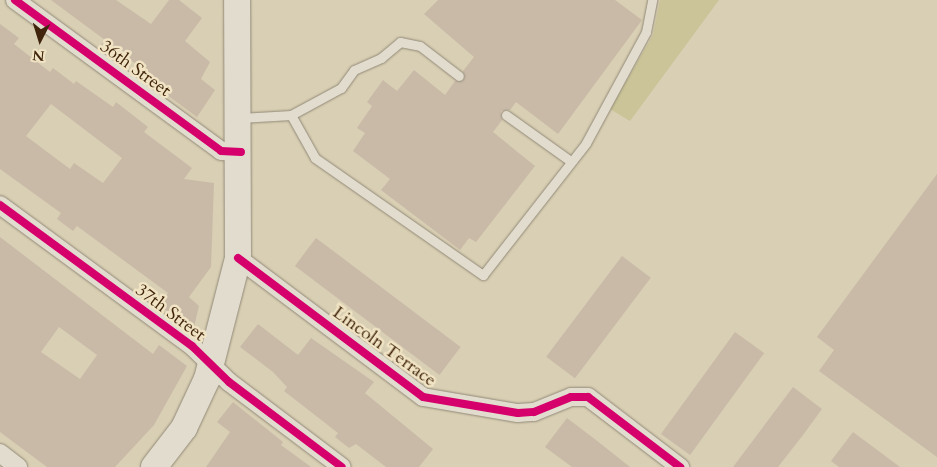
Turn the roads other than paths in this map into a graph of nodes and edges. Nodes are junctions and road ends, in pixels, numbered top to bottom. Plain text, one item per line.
1 (15, 0) edge
2 (237, 0) edge
3 (652, 0) edge
4 (459, 76) dead end
5 (291, 115) junction
6 (506, 115) dead end
7 (240, 118) junction
8 (240, 152) junction
9 (569, 160) junction
10 (0, 205) edge
11 (238, 258) junction
12 (212, 366) junction
13 (0, 453) edge
14 (18, 467) edge
15 (154, 467) edge
16 (342, 467) edge
17 (680, 467) edge

1 - 8 street, 36th Street
2 - 7 main road
3 - 9 lane
4 - 5 lane
5 - 7 lane
5 - 9 lane
6 - 9 lane
7 - 8 main road
8 - 11 main road
10 - 12 street, 37th Street
11 - 12 main road
11 - 17 street, Lincoln Terrace
12 - 15 main road
12 - 16 street, 37th Street
13 - 14 street

